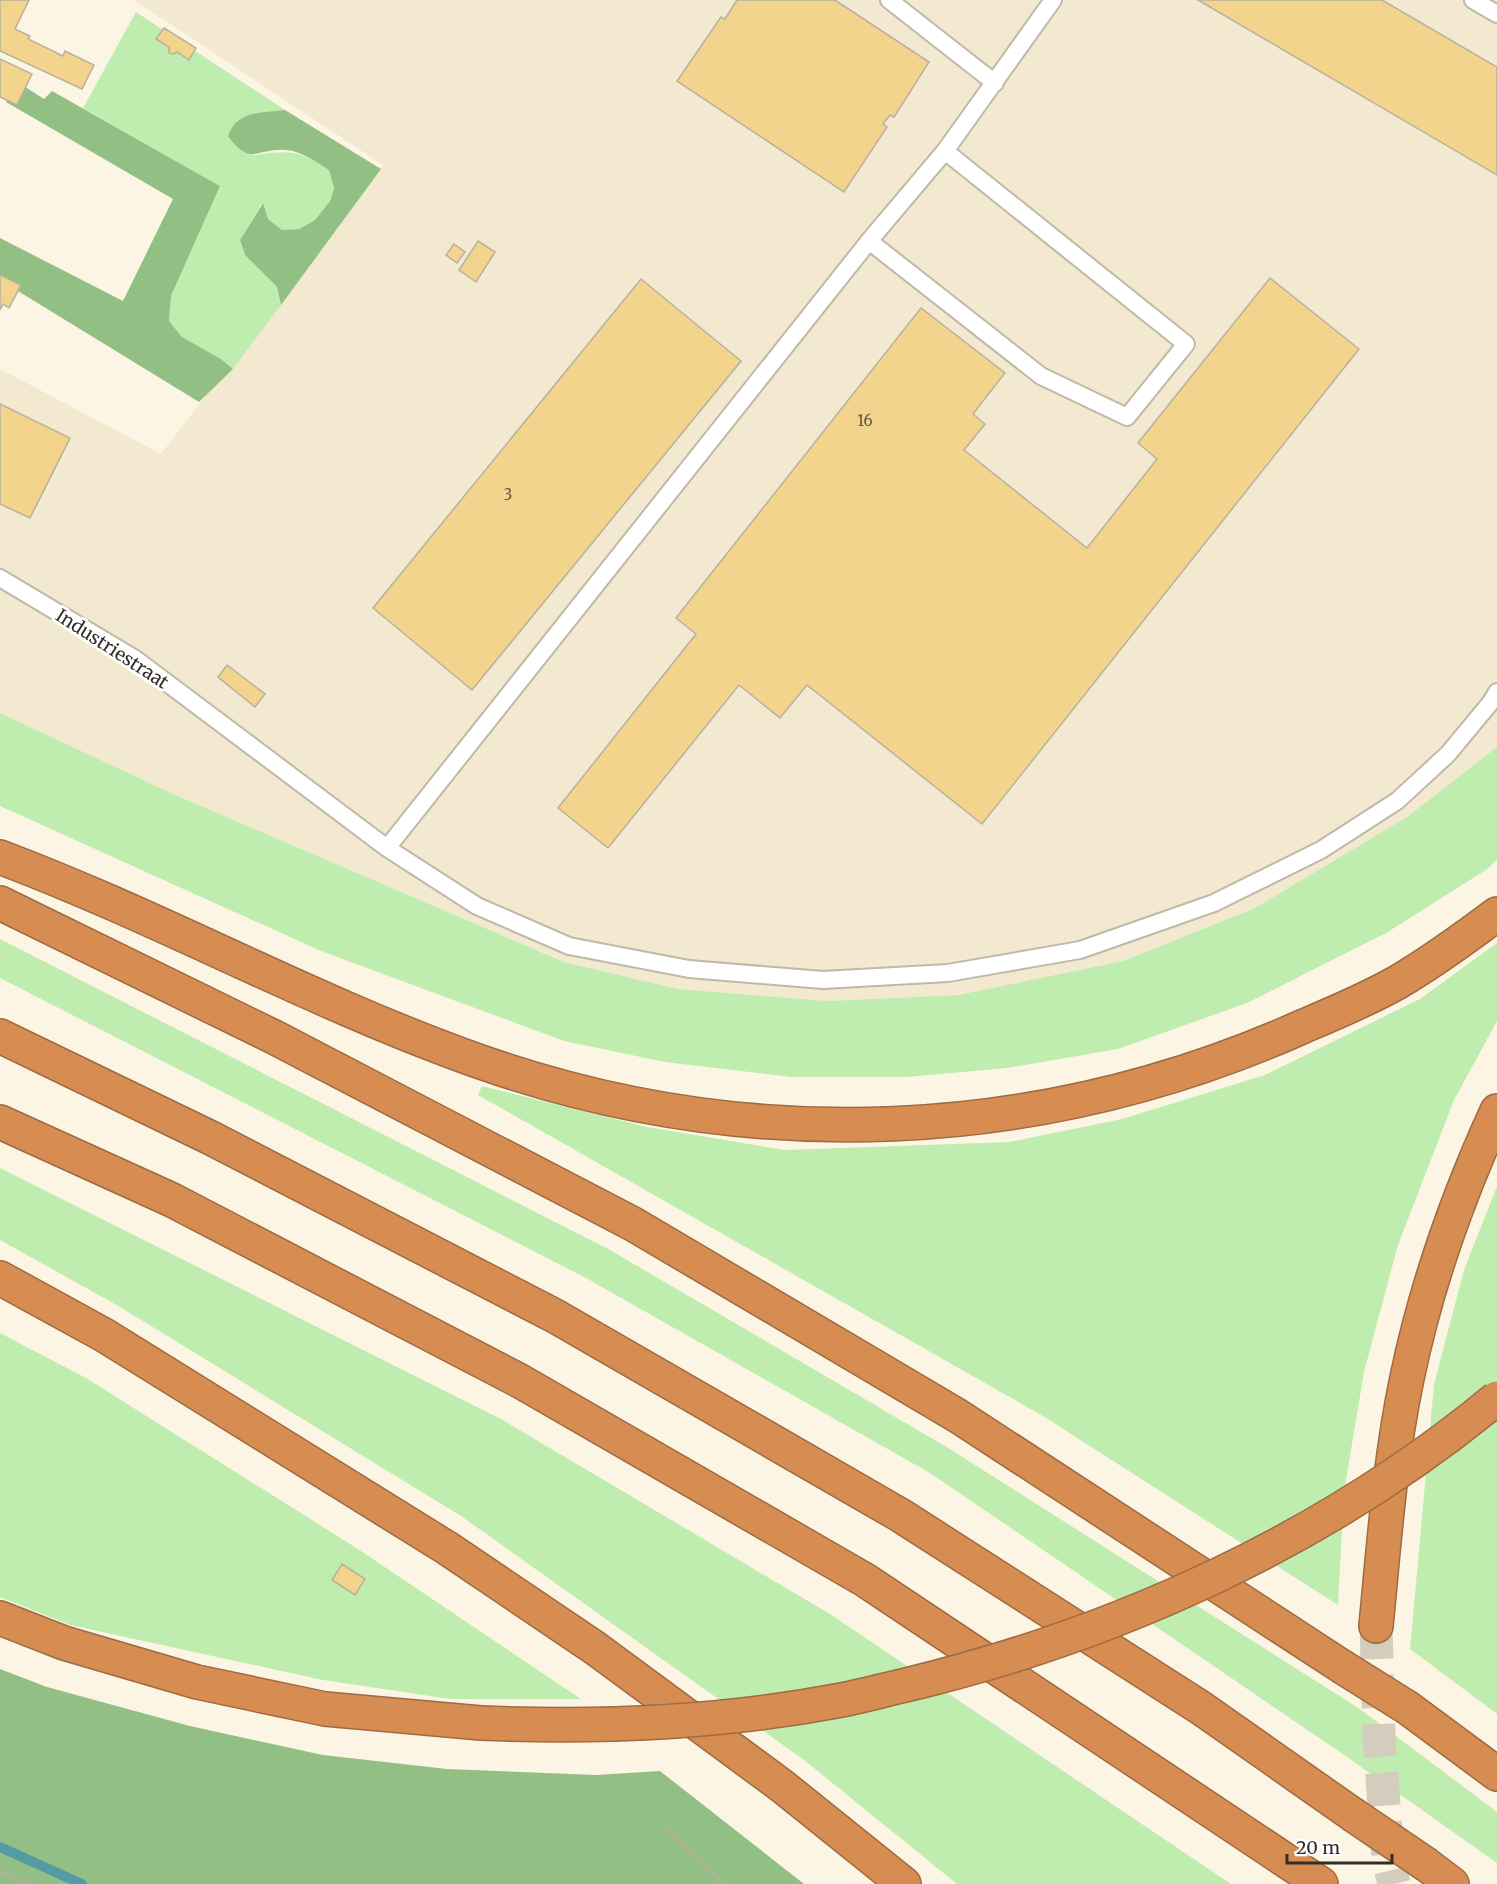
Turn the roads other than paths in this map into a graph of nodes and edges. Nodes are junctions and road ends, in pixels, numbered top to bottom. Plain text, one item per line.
1 (889, 0) edge
2 (1053, 0) edge
3 (1473, 0) edge
4 (1497, 14) edge
5 (995, 83) junction
6 (945, 151) junction
7 (869, 241) junction
8 (0, 578) edge
9 (1497, 692) edge
10 (387, 848) junction
11 (0, 857) edge
12 (0, 903) edge
13 (1497, 914) edge
14 (0, 1036) edge
15 (1497, 1111) edge
16 (0, 1122) edge
17 (0, 1278) edge
18 (1497, 1398) edge
19 (0, 1618) edge
20 (1376, 1626) tunnel mouth
21 (1497, 1774) edge
22 (1440, 1875) edge
23 (904, 1884) edge
24 (1321, 1884) edge

1 - 5 lane
2 - 5 lane
3 - 4 lane
5 - 6 lane
6 - 7 lane
6 - 7 lane
7 - 10 lane
8 - 10 lane, Industriestraat
9 - 10 lane, Industriestraat
11 - 13 highway
12 - 21 highway, bridge
14 - 22 highway, bridge
15 - 20 highway
16 - 24 highway
17 - 23 highway
18 - 19 highway, bridge

